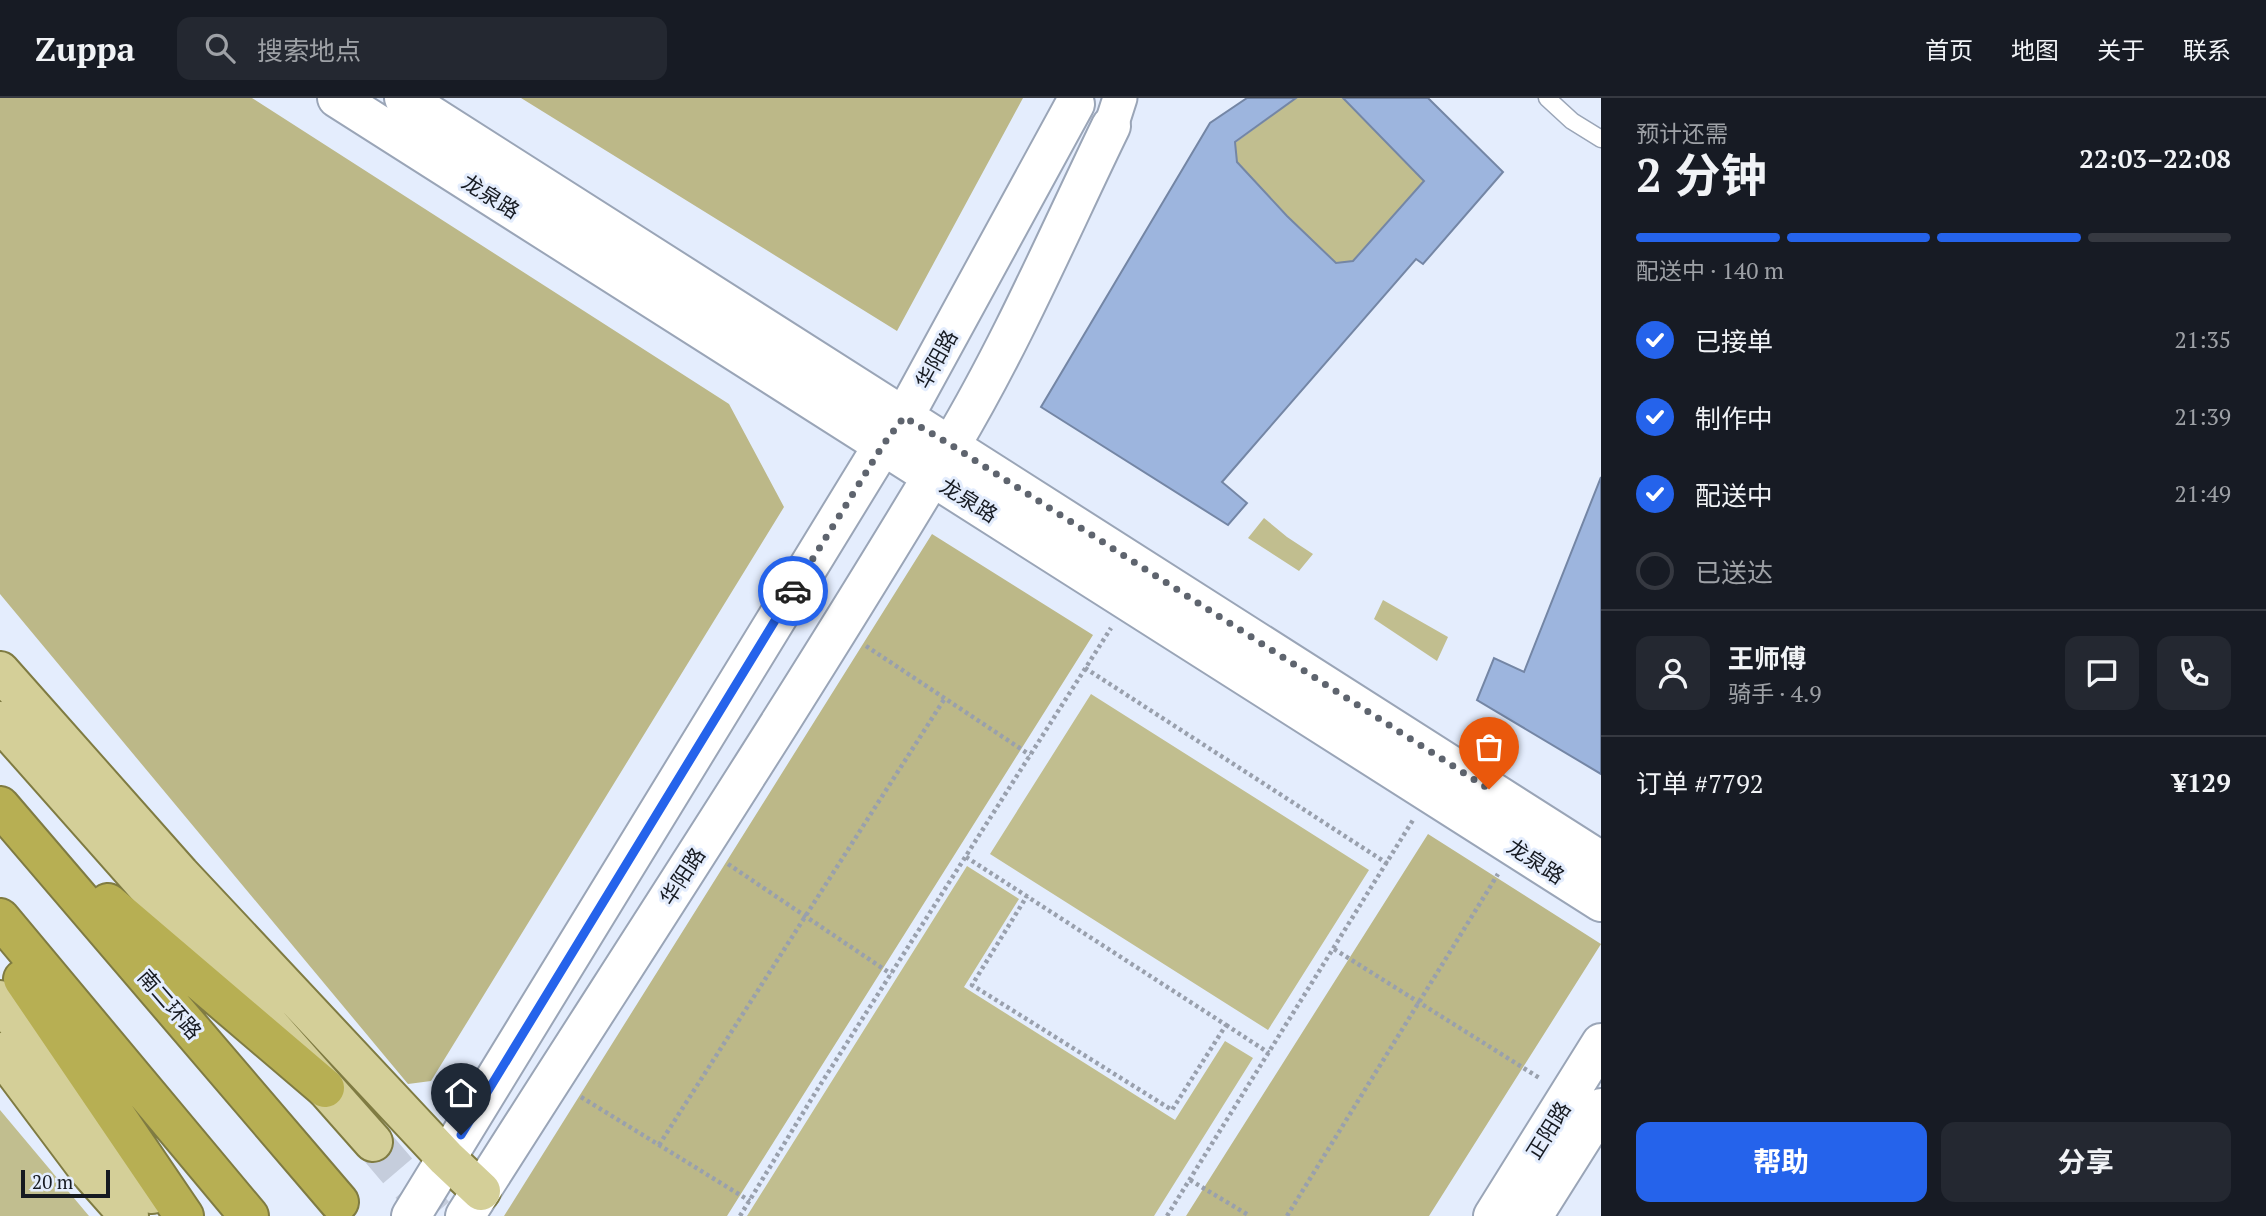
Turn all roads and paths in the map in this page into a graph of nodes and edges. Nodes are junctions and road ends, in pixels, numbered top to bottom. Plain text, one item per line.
1 (337, 98) edge
2 (404, 98) edge
3 (1547, 98) edge
4 (1076, 101) edge
5 (1115, 112) edge
6 (1601, 139) edge
7 (893, 431) junction
8 (941, 460) junction
9 (1129, 601) junction
10 (839, 628) junction
11 (1085, 668) junction
12 (0, 671) edge
13 (945, 698) junction
14 (0, 721) edge
15 (1030, 755) junction
16 (1429, 792) junction
17 (10, 817) edge
18 (701, 845) junction
19 (1514, 847) junction
20 (966, 856) junction
21 (1601, 861) edge
22 (1388, 864) junction
23 (1027, 896) junction
24 (1601, 902) edge
25 (806, 916) junction
26 (0, 918) edge
27 (0, 946) edge
28 (1334, 949) junction
29 (891, 974) junction
30 (0, 1000) edge
31 (1418, 1002) junction
32 (1226, 1025) junction
33 (1601, 1043) edge
34 (0, 1052) edge
35 (1269, 1053) junction
36 (552, 1079) junction
37 (325, 1088) junction
38 (1585, 1102) edge
39 (373, 1142) tunnel mouth
40 (659, 1145) junction
41 (446, 1158) junction
42 (1190, 1180) junction
43 (750, 1201) junction
44 (339, 1202) dead end
45 (473, 1204) edge
46 (129, 1216) edge
47 (169, 1216) edge
48 (184, 1216) edge
49 (249, 1216) edge
50 (411, 1216) edge
51 (740, 1216) edge
52 (1167, 1216) edge
53 (1250, 1216) edge
54 (1287, 1216) edge
55 (1493, 1216) edge
56 (1533, 1216) edge

1 - 7 street, 龙泉路
2 - 7 street, 龙泉路
3 - 6 lane
4 - 7 street, 华阳路
5 - 8 street, 华阳路
7 - 8 street, 龙泉路
7 - 41 street, 华阳路
8 - 9 street, 龙泉路
8 - 10 street, 华阳路
8 - 21 street, 龙泉路
9 - 11 path
9 - 16 street, 龙泉路
10 - 13 path
10 - 18 street, 华阳路
11 - 15 path
11 - 22 path
12 - 41 main road
13 - 15 path
13 - 25 path
14 - 37 main road
15 - 20 path
16 - 19 street, 龙泉路
16 - 22 path
17 - 37 highway
17 - 44 highway, 南二环路
18 - 25 path
18 - 36 street, 华阳路
19 - 24 street, 龙泉路
19 - 31 path
20 - 23 path
20 - 29 path
22 - 28 path
23 - 32 path
23 - 32 path
25 - 29 path
25 - 40 path
26 - 49 highway
27 - 48 highway
28 - 31 path
28 - 35 path
29 - 43 path
30 - 47 main road
31 - 38 path
31 - 54 path
32 - 35 path
33 - 38 street, 正阳路
34 - 46 main road
35 - 42 path
36 - 40 path
36 - 45 street, 华阳路
37 - 39 main road
38 - 55 street, 正阳路
38 - 56 street, 正阳路
40 - 43 path
41 - 45 main road
41 - 50 street, 华阳路
42 - 52 path
42 - 53 path
43 - 51 path

